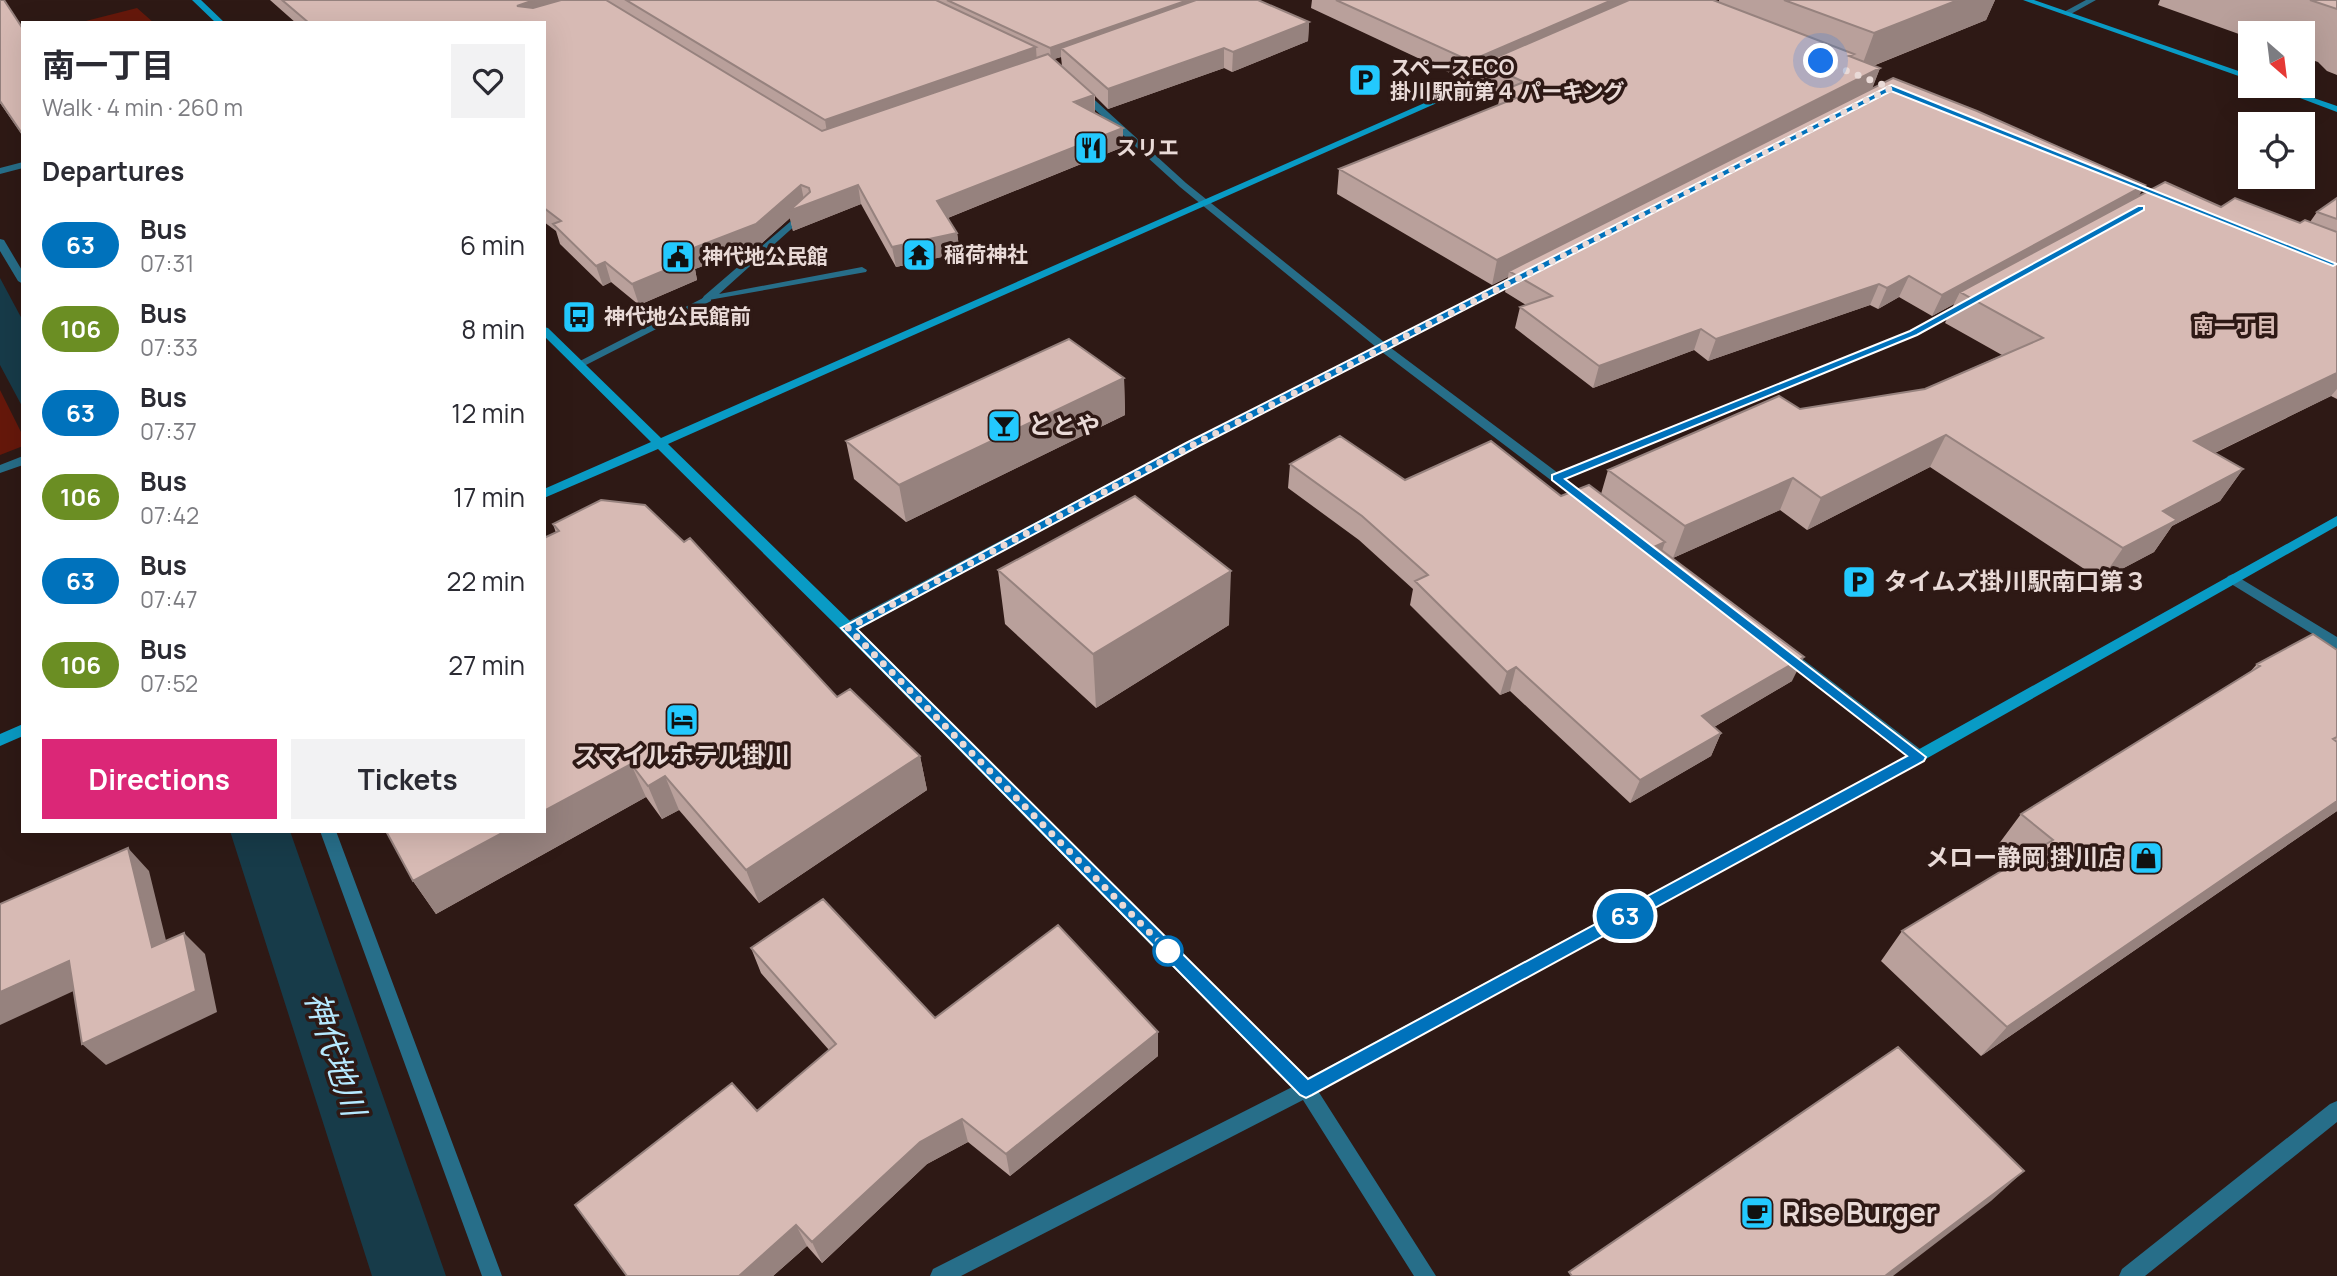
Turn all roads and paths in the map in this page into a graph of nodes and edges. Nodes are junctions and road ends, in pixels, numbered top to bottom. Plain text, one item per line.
1 (196, 0) edge
2 (2027, 0) edge
3 (2092, 0) edge
4 (2066, 13) junction
5 (219, 21) edge
6 (1511, 68) edge
7 (2238, 74) edge
8 (1072, 85) edge
9 (2306, 98) edge
10 (2337, 109) edge
11 (21, 166) edge
12 (0, 171) edge
13 (1206, 204) junction
14 (807, 210) edge
15 (0, 242) edge
16 (862, 270) dead end
17 (1532, 271) edge
18 (21, 278) edge
19 (707, 299) junction
20 (1973, 300) edge
21 (546, 332) edge
22 (1383, 347) junction
23 (580, 364) junction
24 (659, 443) junction
25 (21, 461) edge
26 (0, 469) edge
27 (1556, 478) junction
28 (546, 493) edge
29 (1600, 511) edge
30 (2337, 520) edge
31 (2233, 579) junction
32 (848, 628) junction
33 (1773, 644) edge
34 (2337, 644) edge
35 (21, 731) edge
36 (0, 740) edge
37 (1919, 757) junction
38 (329, 833) edge
39 (1306, 1089) junction
40 (2337, 1110) edge
41 (492, 1276) edge
42 (940, 1276) edge
43 (1426, 1276) edge
44 (2129, 1276) edge

1 - 5 street
2 - 4 street
3 - 4 street
4 - 7 street
6 - 13 street
8 - 13 street
9 - 10 street
11 - 12 street
13 - 22 street
13 - 24 street
14 - 19 street
15 - 18 street
16 - 19 street
17 - 22 street
19 - 23 street
20 - 27 street
21 - 23 street
22 - 27 street
22 - 32 street
23 - 24 street
24 - 28 street
24 - 32 street
25 - 26 street
27 - 29 street
30 - 31 street
31 - 34 street
31 - 37 street
32 - 39 street
33 - 37 street
35 - 36 street
37 - 39 street
38 - 41 street
39 - 42 street
39 - 43 street
40 - 44 street

